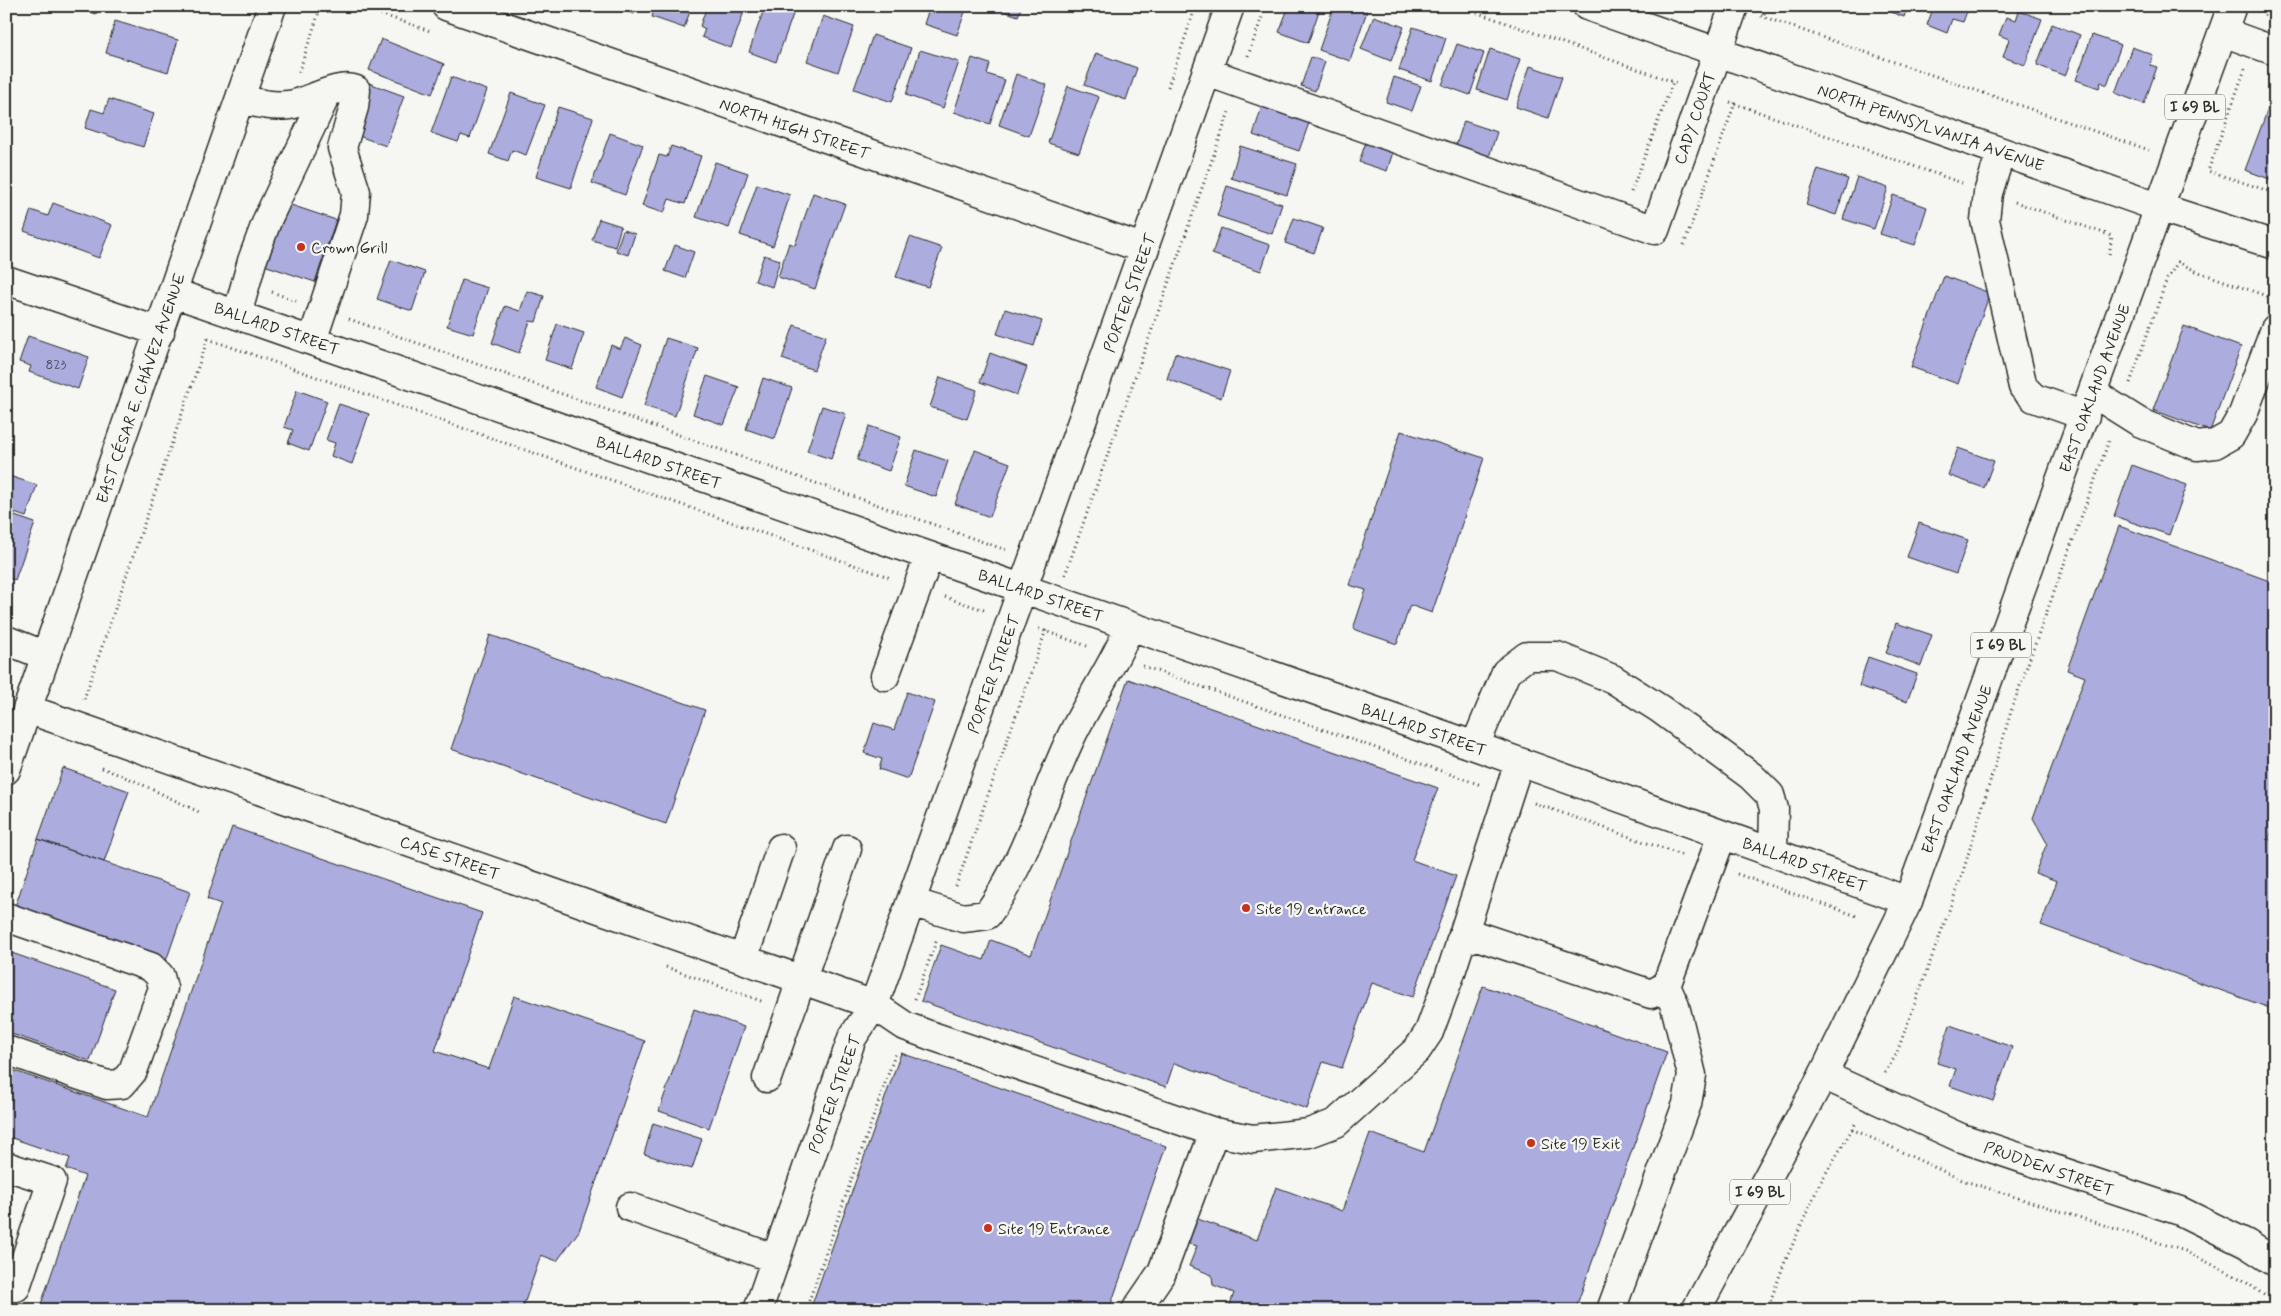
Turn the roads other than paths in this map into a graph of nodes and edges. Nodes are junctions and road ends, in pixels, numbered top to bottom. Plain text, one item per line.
1 (272, 6) edge
2 (446, 6) edge
3 (1230, 6) edge
4 (1587, 6) edge
5 (2232, 6) edge
6 (1734, 7) edge
7 (2223, 32) junction
8 (2265, 48) edge
9 (1718, 51) junction
10 (1207, 72) junction
11 (327, 93) junction
12 (240, 99) junction
13 (2001, 152) junction
14 (2158, 207) junction
15 (2275, 245) edge
16 (1145, 249) junction
17 (6, 280) edge
18 (174, 293) junction
19 (228, 312) junction
20 (2275, 329) edge
21 (160, 332) junction
22 (312, 341) junction
23 (2089, 404) junction
24 (929, 556) junction
25 (1023, 589) junction
26 (1130, 626) junction
27 (6, 640) edge
28 (46, 656) junction
29 (885, 676) dead end
30 (27, 709) junction
31 (1475, 746) junction
32 (8, 756) edge
33 (1519, 762) junction
34 (1722, 835) junction
35 (781, 848) dead end
36 (847, 849) dead end
37 (1773, 852) junction
38 (1908, 901) junction
39 (911, 902) junction
40 (6, 917) edge
41 (1460, 942) junction
42 (743, 959) junction
43 (801, 980) junction
44 (1666, 986) junction
45 (874, 1005) junction
46 (6, 1050) edge
47 (1823, 1075) junction
48 (767, 1078) dead end
49 (1214, 1132) junction
50 (6, 1166) edge
51 (630, 1207) dead end
52 (776, 1259) junction
53 (2275, 1262) edge
54 (6, 1284) edge
55 (758, 1310) edge
56 (1136, 1310) edge
57 (1611, 1310) edge
58 (1696, 1310) edge

1 - 12 street, EAST CÉSAR E. CHÁVEZ AVENUE
2 - 16 street, NORTH HIGH STREET
3 - 10 street, PORTER STREET
4 - 9 street, NORTH PENNSYLVANIA AVENUE
5 - 7 street, EAST OAKLAND AVENUE / I 69 BL
6 - 9 street, CADY COURT
7 - 8 street
7 - 14 street, EAST OAKLAND AVENUE / I 69 BL
9 - 10 street, CADY COURT
9 - 13 street, NORTH PENNSYLVANIA AVENUE
10 - 16 street, PORTER STREET
11 - 12 street
11 - 19 street
11 - 22 street
12 - 18 street, EAST CÉSAR E. CHÁVEZ AVENUE
13 - 14 street, NORTH PENNSYLVANIA AVENUE
13 - 23 street
14 - 15 street, NORTH PENNSYLVANIA AVENUE
14 - 23 street, EAST OAKLAND AVENUE / I 69 BL
16 - 25 street, PORTER STREET
17 - 21 street
18 - 19 street, BALLARD STREET
18 - 21 street, EAST CÉSAR E. CHÁVEZ AVENUE
19 - 22 street, BALLARD STREET
20 - 23 street
21 - 28 street, EAST CÉSAR E. CHÁVEZ AVENUE
22 - 24 street, BALLARD STREET
23 - 38 street, EAST OAKLAND AVENUE / I 69 BL
24 - 25 street, BALLARD STREET
24 - 29 street
25 - 26 street, BALLARD STREET
25 - 39 street, PORTER STREET
26 - 31 street, BALLARD STREET
26 - 39 street
27 - 28 street
28 - 30 street, EAST CÉSAR E. CHÁVEZ AVENUE
30 - 32 street, EAST CÉSAR E. CHÁVEZ AVENUE
30 - 42 street, CASE STREET
31 - 33 street, BALLARD STREET
31 - 37 street
33 - 34 street, BALLARD STREET
33 - 41 street, CASE STREET
34 - 37 street, BALLARD STREET
34 - 44 street
35 - 42 street
36 - 43 street
37 - 38 street, BALLARD STREET
38 - 47 street, EAST OAKLAND AVENUE / I 69 BL
39 - 45 street, PORTER STREET
40 - 46 street
41 - 44 street
41 - 49 street, CASE STREET
42 - 43 street, CASE STREET
43 - 45 street, CASE STREET
43 - 48 street
44 - 57 street
45 - 49 street, CASE STREET
45 - 52 street, PORTER STREET
47 - 53 street, PRUDDEN STREET
47 - 58 street, EAST OAKLAND AVENUE / I 69 BL
49 - 56 street
50 - 54 street
51 - 52 street
52 - 55 street, PORTER STREET

